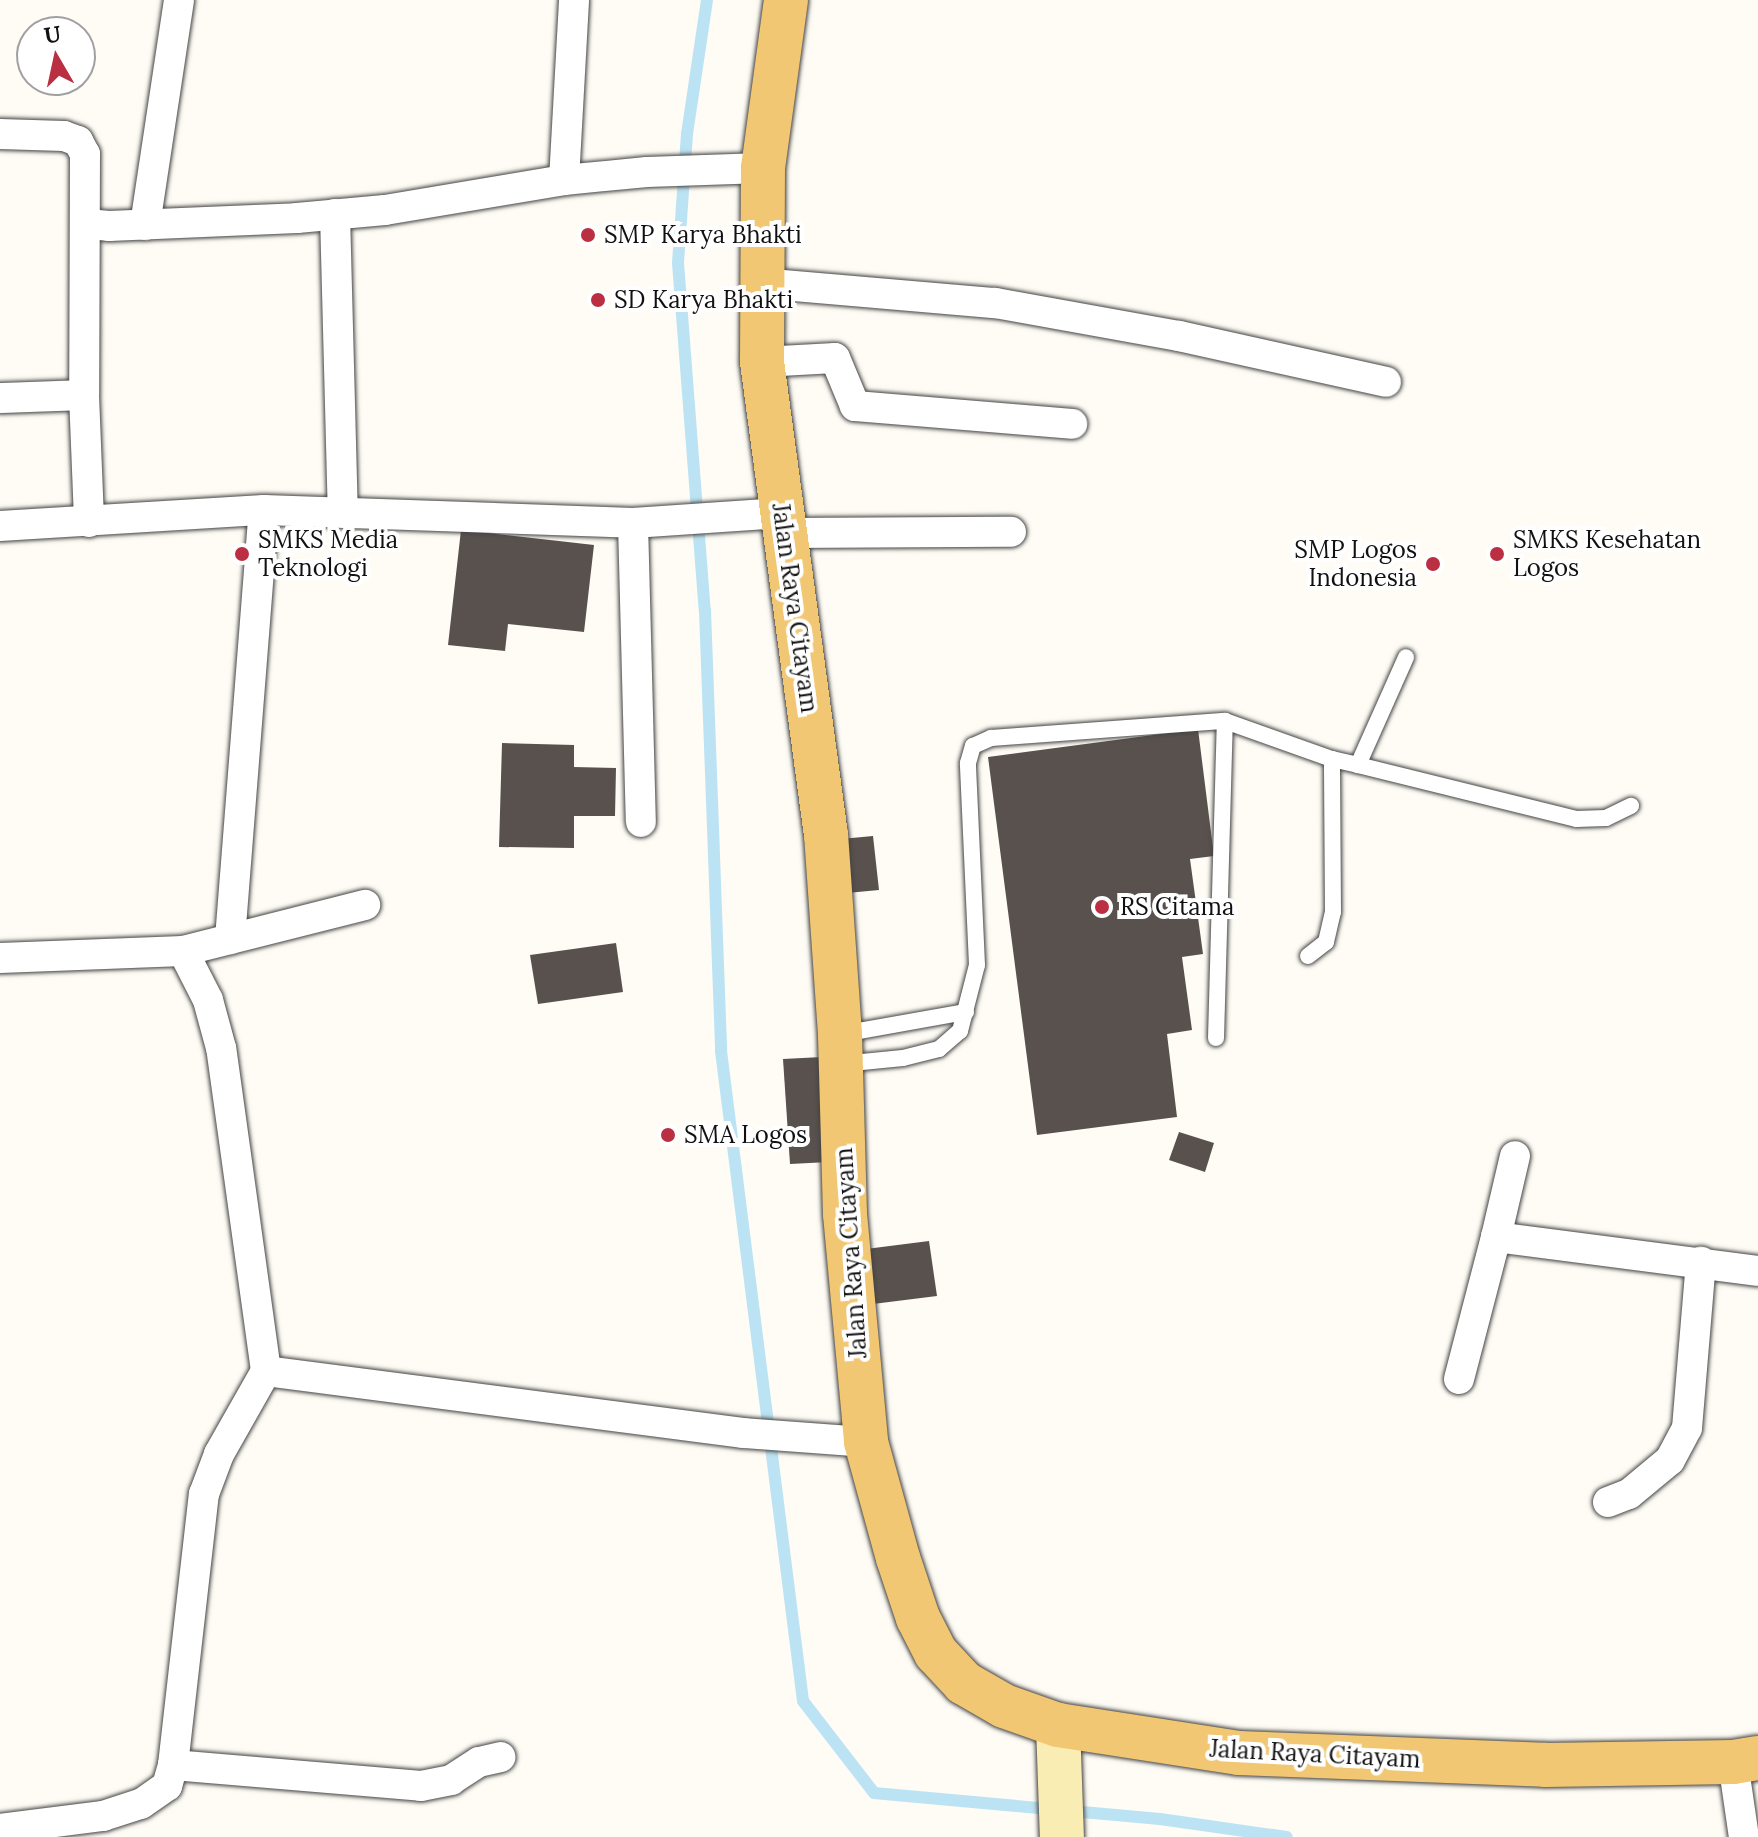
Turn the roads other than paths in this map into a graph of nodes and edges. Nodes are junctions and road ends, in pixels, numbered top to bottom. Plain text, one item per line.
1 (179, 0) edge
2 (574, 0) edge
3 (786, 0) edge
4 (0, 134) edge
5 (748, 168) junction
6 (564, 180) junction
7 (335, 214) junction
8 (87, 224) junction
9 (145, 225) junction
10 (760, 283) junction
11 (762, 362) junction
12 (1386, 382) dead end
13 (84, 395) junction
14 (0, 398) edge
15 (1072, 424) dead end
16 (264, 510) junction
17 (343, 513) junction
18 (774, 520) junction
19 (89, 522) junction
20 (646, 522) junction
21 (0, 526) edge
22 (1011, 532) dead end
23 (1406, 657) dead end
24 (1225, 721) junction
25 (1332, 759) junction
26 (1358, 765) junction
27 (1631, 806) dead end
28 (641, 822) dead end
29 (365, 905) dead end
30 (230, 939) junction
31 (183, 951) junction
32 (1308, 956) dead end
33 (0, 958) edge
34 (966, 1012) junction
35 (1216, 1038) dead end
36 (840, 1049) junction
37 (1515, 1156) dead end
38 (1496, 1237) junction
39 (1701, 1262) junction
40 (1758, 1271) edge
41 (266, 1371) junction
42 (1459, 1379) dead end
43 (866, 1442) junction
44 (1608, 1502) dead end
45 (1058, 1725) junction
46 (500, 1757) dead end
47 (1745, 1760) edge
48 (173, 1765) junction
49 (105, 1826) edge
50 (0, 1829) edge
51 (1062, 1837) edge
52 (1744, 1837) edge

1 - 9 street
2 - 6 street
3 - 5 main road, Jalan Raya Citayam
4 - 8 street
5 - 6 street
5 - 10 main road, Jalan Raya Citayam
6 - 7 street
7 - 9 street
7 - 17 street
8 - 9 street
8 - 13 street
10 - 11 main road, Jalan Raya Citayam
10 - 12 street
11 - 15 street
11 - 18 main road, Jalan Raya Citayam
13 - 14 street
13 - 19 street
16 - 17 street
16 - 19 street
16 - 30 street
17 - 20 street
18 - 20 street
18 - 22 street
18 - 36 main road, Jalan Raya Citayam
19 - 21 street
20 - 28 street
23 - 26 lane
24 - 25 lane
24 - 34 lane
24 - 35 lane
25 - 26 lane
25 - 32 lane
26 - 27 lane
29 - 30 street
30 - 31 street
31 - 33 street
31 - 41 street
34 - 36 lane
34 - 36 lane
36 - 43 main road, Jalan Raya Citayam
37 - 38 street
38 - 39 street
38 - 42 street
39 - 40 street
39 - 44 street
41 - 43 street
41 - 48 street
43 - 45 main road, Jalan Raya Citayam
45 - 47 main road, Jalan Raya Citayam
45 - 51 street
46 - 48 street
47 - 52 street
48 - 49 street
49 - 50 street

